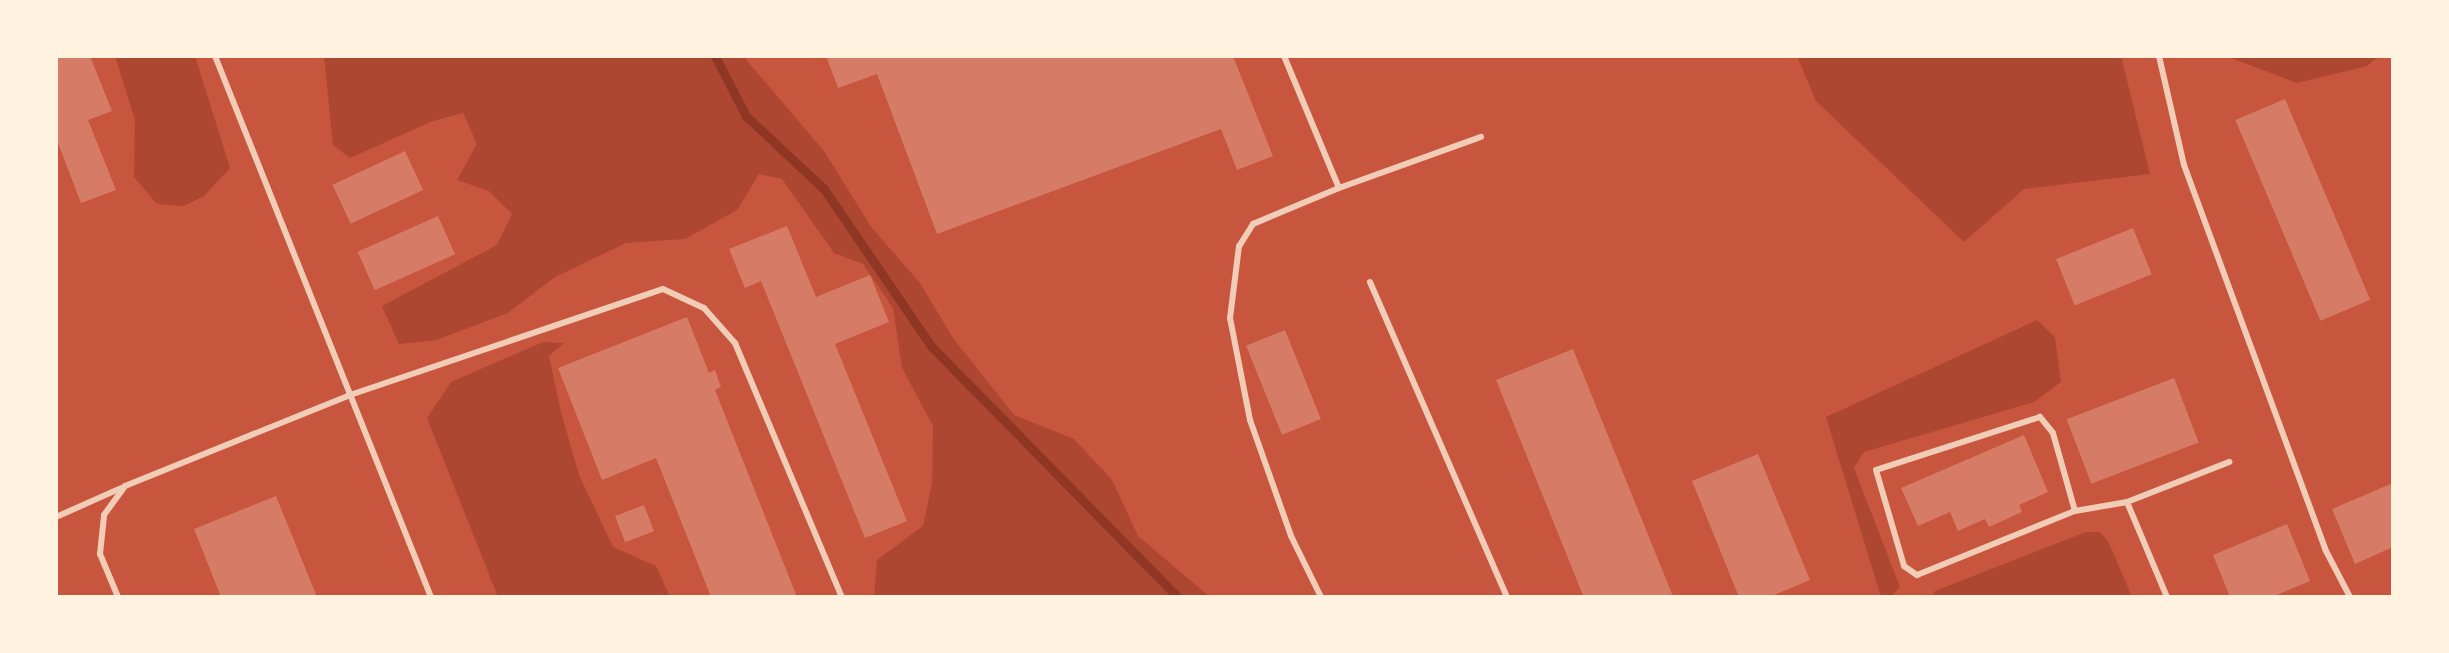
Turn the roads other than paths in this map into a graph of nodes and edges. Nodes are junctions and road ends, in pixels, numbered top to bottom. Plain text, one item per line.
1 (215, 56) edge
2 (1284, 56) edge
3 (2159, 56) edge
4 (1481, 137) dead end
5 (1339, 188) junction
6 (1370, 282) dead end
7 (350, 395) junction
8 (2229, 462) dead end
9 (125, 486) junction
10 (2127, 502) junction
11 (2075, 511) junction
12 (56, 517) edge
13 (118, 597) edge
14 (431, 597) edge
15 (842, 597) edge
16 (1321, 597) edge
17 (1507, 597) edge
18 (2167, 597) edge
19 (2350, 597) edge

1 - 7 lane
2 - 5 lane
3 - 19 lane
4 - 5 lane
5 - 16 lane
6 - 17 lane
7 - 9 lane
7 - 14 lane
7 - 15 lane
8 - 10 lane
9 - 12 lane
9 - 13 lane
10 - 11 lane
10 - 18 lane
11 - 11 lane

